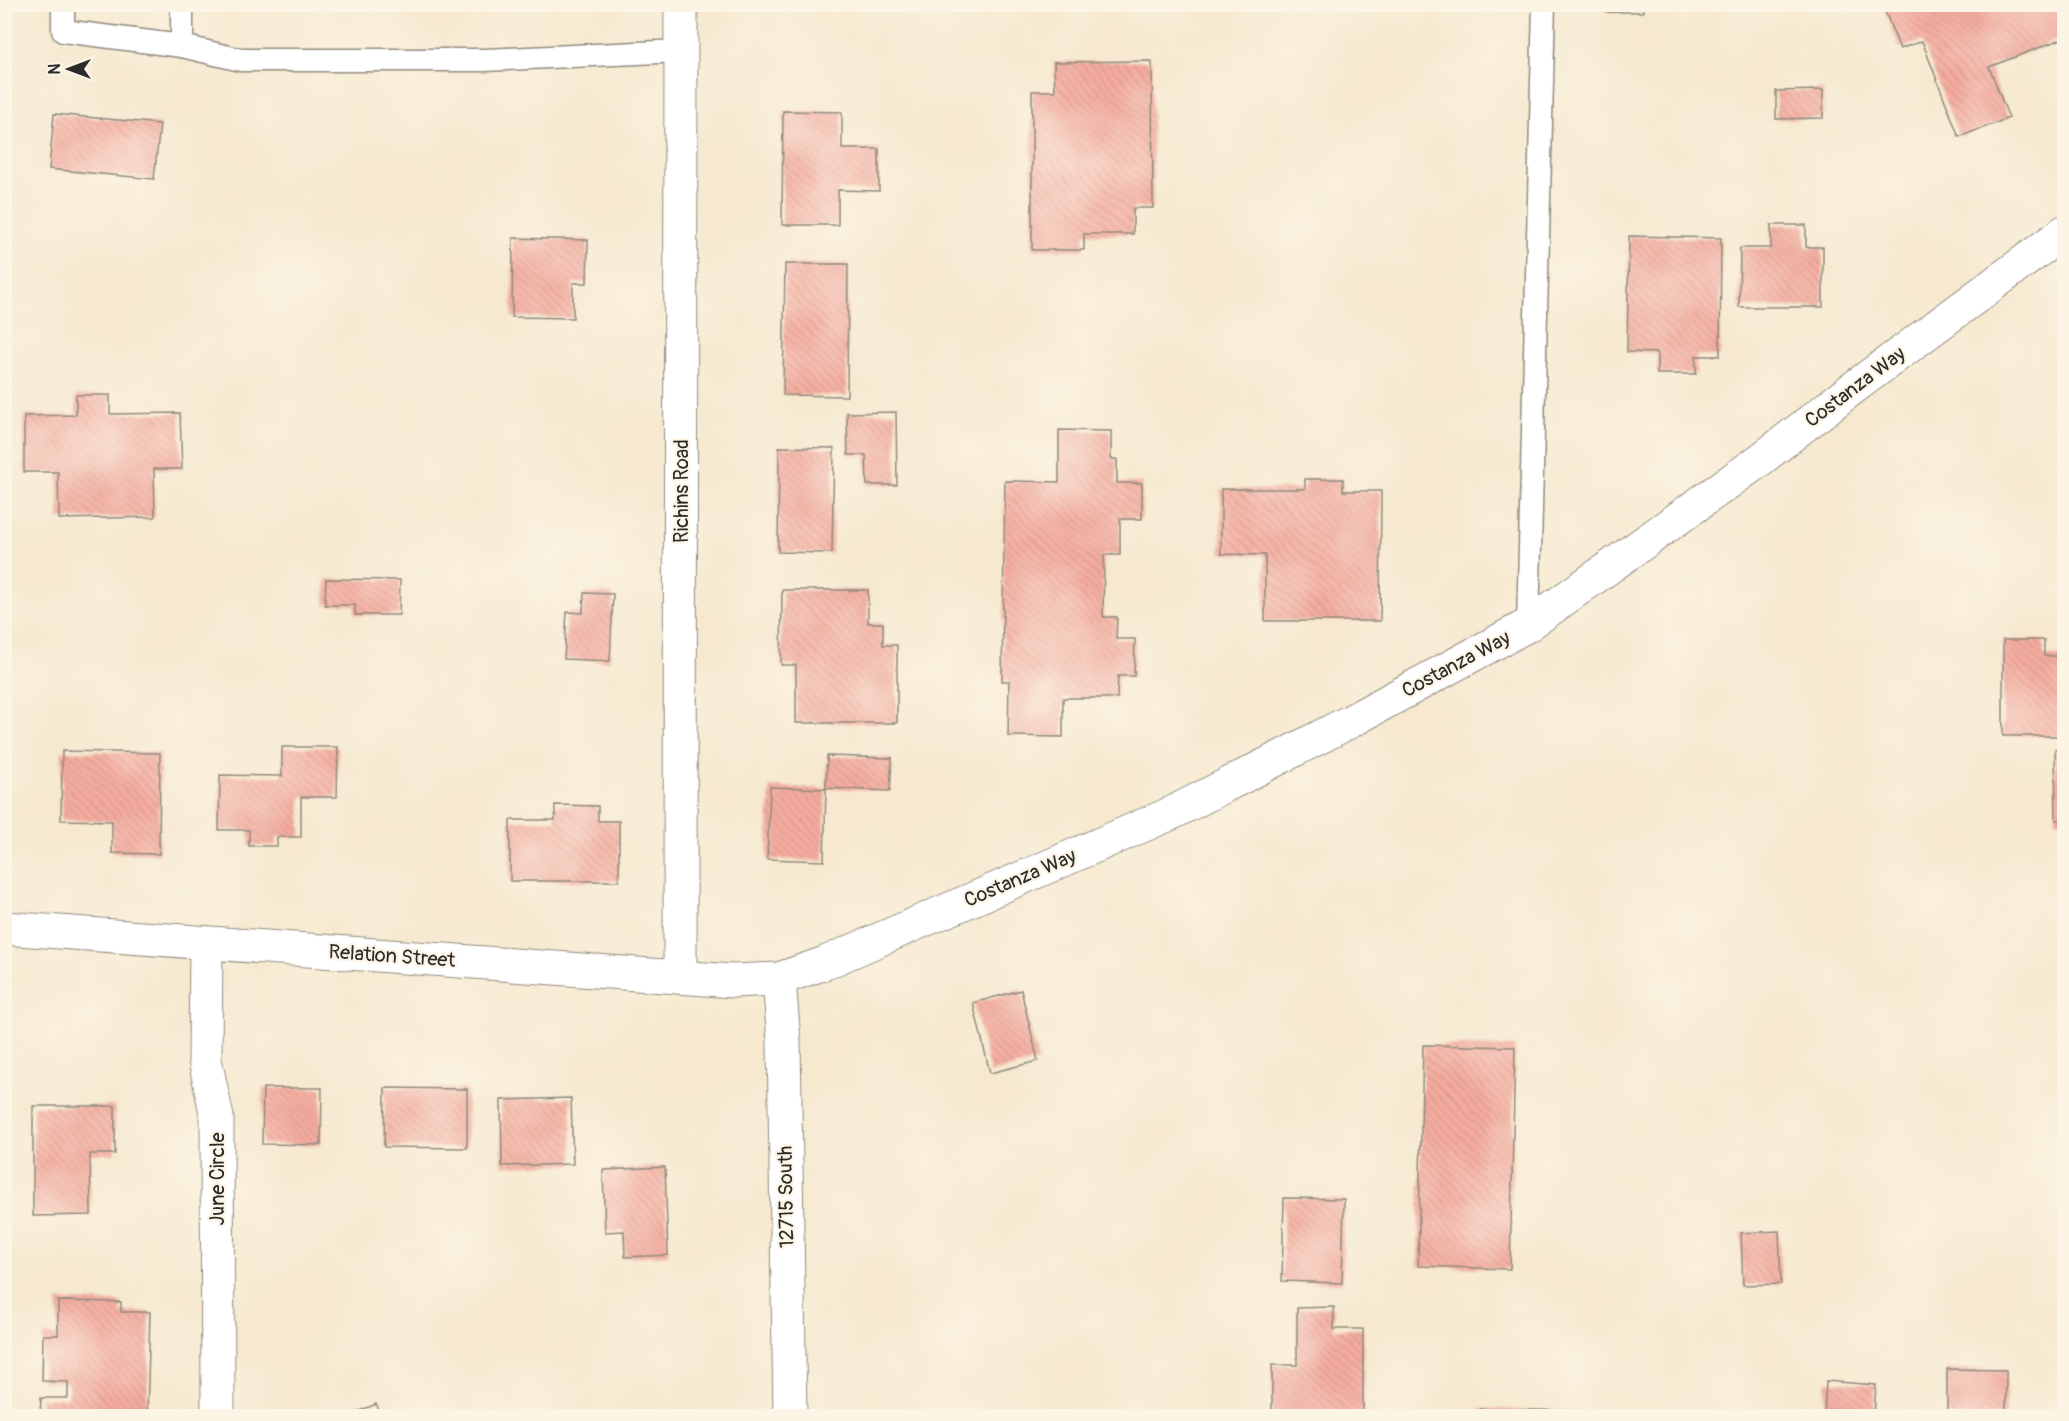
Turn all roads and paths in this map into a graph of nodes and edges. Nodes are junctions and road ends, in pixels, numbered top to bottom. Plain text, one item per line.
1 (63, 4) edge
2 (182, 4) edge
3 (681, 4) edge
4 (1544, 4) edge
5 (182, 46) junction
6 (681, 51) junction
7 (2064, 231) edge
8 (1528, 625) junction
9 (4, 927) edge
10 (206, 943) junction
11 (680, 977) junction
12 (779, 979) junction
13 (218, 1416) edge
14 (790, 1416) edge

1 - 5 lane
2 - 5 lane
3 - 6 street, Richins Road
4 - 8 lane
5 - 6 lane
6 - 11 street, Richins Road
7 - 8 street, Costanza Way
8 - 12 street, Costanza Way
9 - 10 street, Relation Street
10 - 11 street, Relation Street
10 - 13 street, June Circle
11 - 12 street, Relation Street
12 - 14 street, 12715 South

